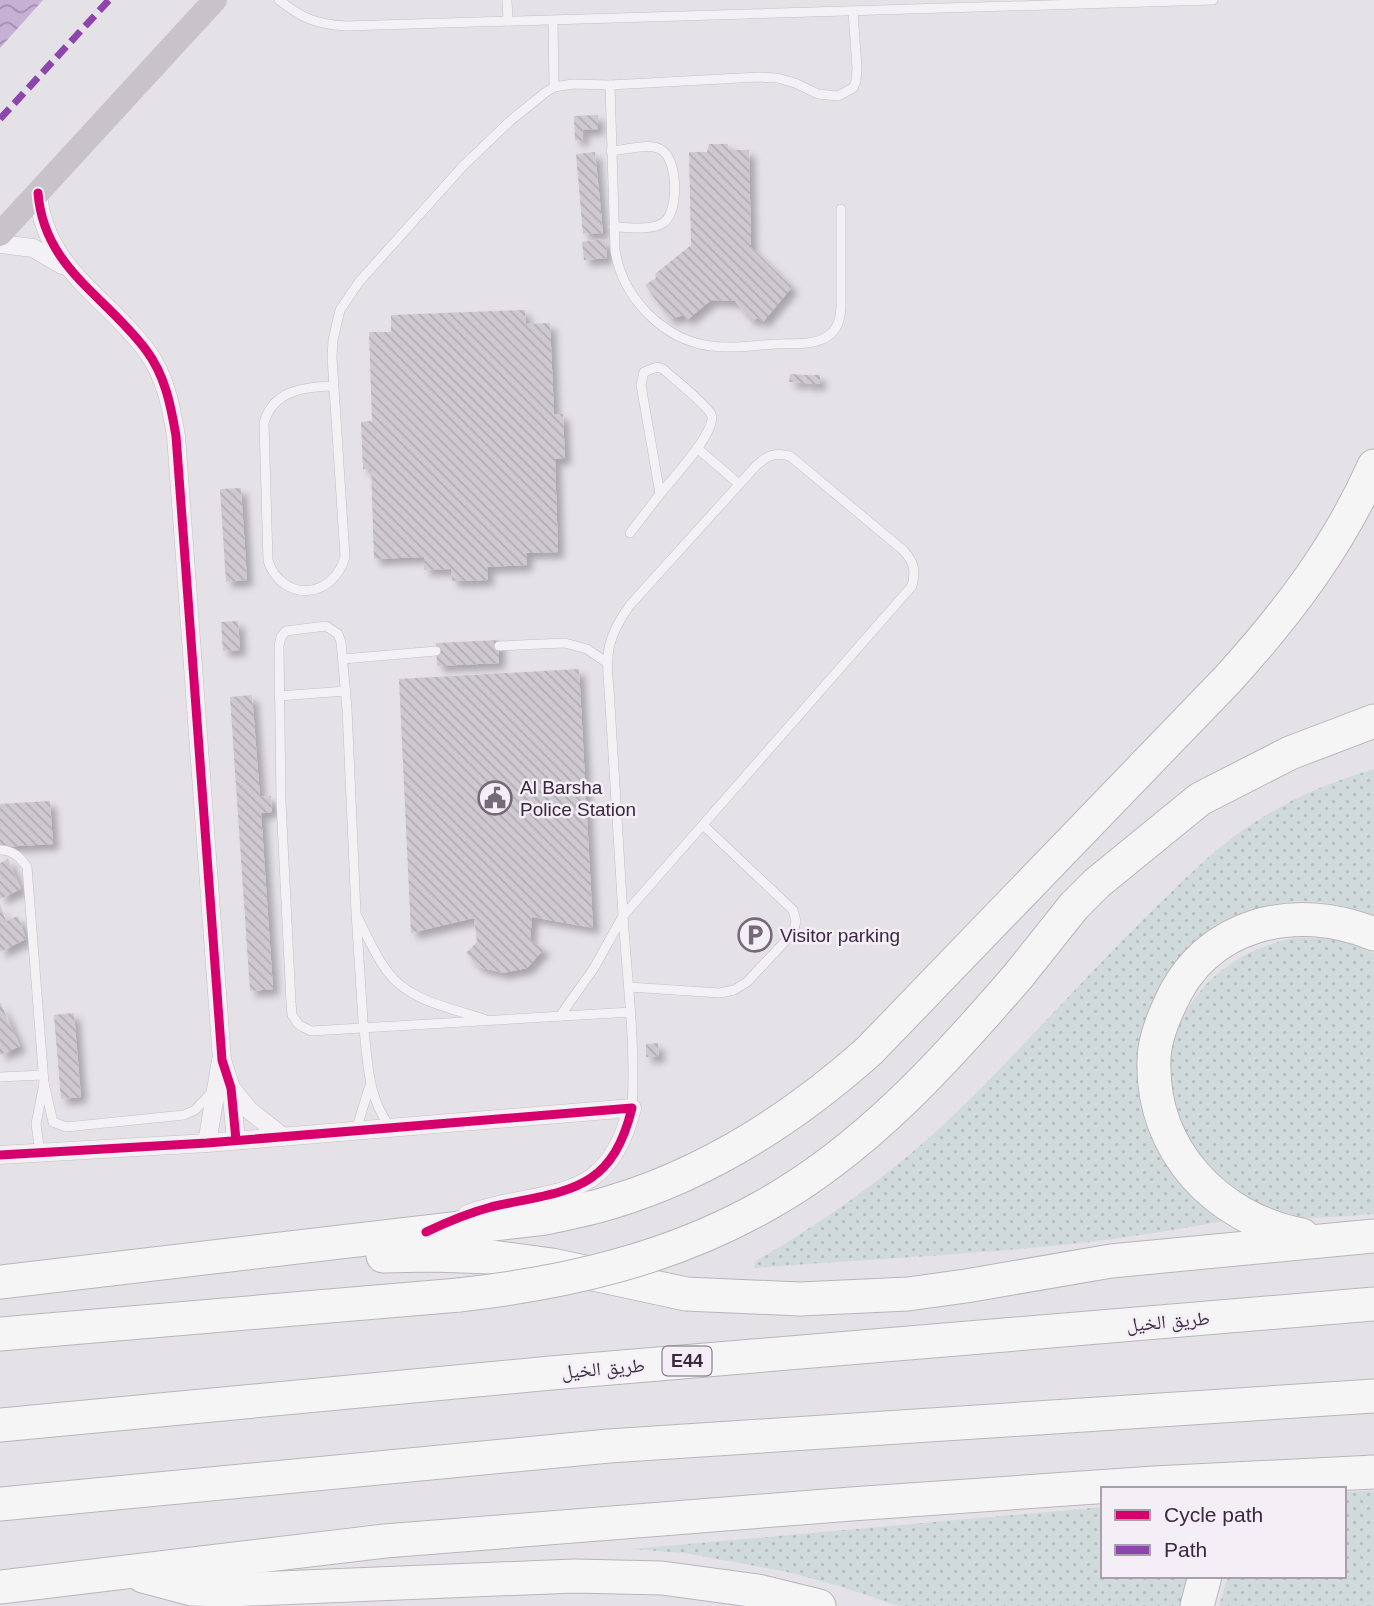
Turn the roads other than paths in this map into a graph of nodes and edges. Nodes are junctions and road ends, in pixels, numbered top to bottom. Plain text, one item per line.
1 (215, 0) edge
2 (280, 0) edge
3 (507, 0) edge
4 (1213, 0) edge
5 (853, 12) junction
6 (508, 21) junction
7 (553, 21) junction
8 (610, 85) junction
9 (554, 87) junction
10 (611, 151) junction
11 (38, 193) junction
12 (841, 209) dead end
13 (614, 228) junction
14 (0, 234) edge
15 (0, 244) edge
16 (68, 268) junction
17 (333, 386) junction
18 (697, 448) junction
19 (1374, 466) edge
20 (739, 484) junction
21 (660, 494) junction
22 (630, 533) dead end
23 (499, 646) dead end
24 (436, 651) dead end
25 (343, 659) junction
26 (606, 662) junction
27 (346, 691) junction
28 (279, 696) junction
29 (1374, 721) edge
30 (703, 825) junction
31 (0, 850) edge
32 (355, 912) junction
33 (623, 916) junction
34 (1374, 934) edge
35 (629, 987) junction
36 (631, 1012) junction
37 (560, 1016) junction
38 (489, 1021) junction
39 (365, 1030) junction
40 (0, 1077) edge
41 (43, 1079) junction
42 (370, 1082) junction
43 (223, 1088) junction
44 (632, 1108) junction
45 (390, 1126) junction
46 (356, 1129) junction
47 (283, 1137) junction
48 (236, 1140) junction
49 (206, 1143) junction
50 (40, 1153) junction
51 (0, 1155) edge
52 (426, 1232) junction
53 (1374, 1236) edge
54 (1329, 1238) junction
55 (247, 1255) junction
56 (0, 1282) edge
57 (1374, 1304) edge
58 (0, 1334) edge
59 (1374, 1396) edge
60 (0, 1425) edge
61 (1374, 1472) edge
62 (1374, 1482) edge
63 (1328, 1487) edge
64 (0, 1504) edge
65 (131, 1571) junction
66 (1204, 1578) edge
67 (0, 1587) edge
68 (819, 1606) edge
69 (1197, 1606) edge

1 - 11 street
2 - 6 lane
3 - 6 lane
4 - 5 lane
5 - 7 lane
5 - 8 lane
6 - 7 lane
7 - 9 lane
8 - 9 lane
8 - 10 lane
9 - 17 lane
10 - 13 lane
10 - 13 lane
11 - 14 street
11 - 16 street
12 - 13 lane
15 - 16 street
16 - 43 street
17 - 17 lane
18 - 20 lane
18 - 21 lane
18 - 21 lane
19 - 52 highway
20 - 26 lane
20 - 30 lane
21 - 22 lane
23 - 26 lane
24 - 25 lane
25 - 27 lane
25 - 28 lane
26 - 33 lane
27 - 28 lane
27 - 32 lane
28 - 39 lane
29 - 58 highway, bridge
30 - 33 lane
30 - 35 lane
31 - 41 lane
32 - 38 lane
32 - 39 lane
33 - 35 lane
33 - 37 lane
34 - 54 highway
35 - 36 lane
36 - 37 lane
36 - 44 lane
37 - 38 lane
38 - 39 lane
39 - 42 lane
40 - 41 lane
41 - 43 lane
41 - 50 lane
42 - 45 lane
42 - 46 lane
43 - 47 street
43 - 48 street
43 - 49 street
44 - 45 street
44 - 52 street
45 - 46 street
46 - 47 street
47 - 48 street
48 - 49 street
49 - 50 street
50 - 51 street
52 - 55 highway
53 - 54 highway
54 - 55 highway
55 - 56 highway
57 - 60 highway, طريق الخيل / E44
59 - 64 highway
61 - 65 highway
62 - 63 highway
65 - 67 highway
65 - 68 highway
66 - 69 highway

